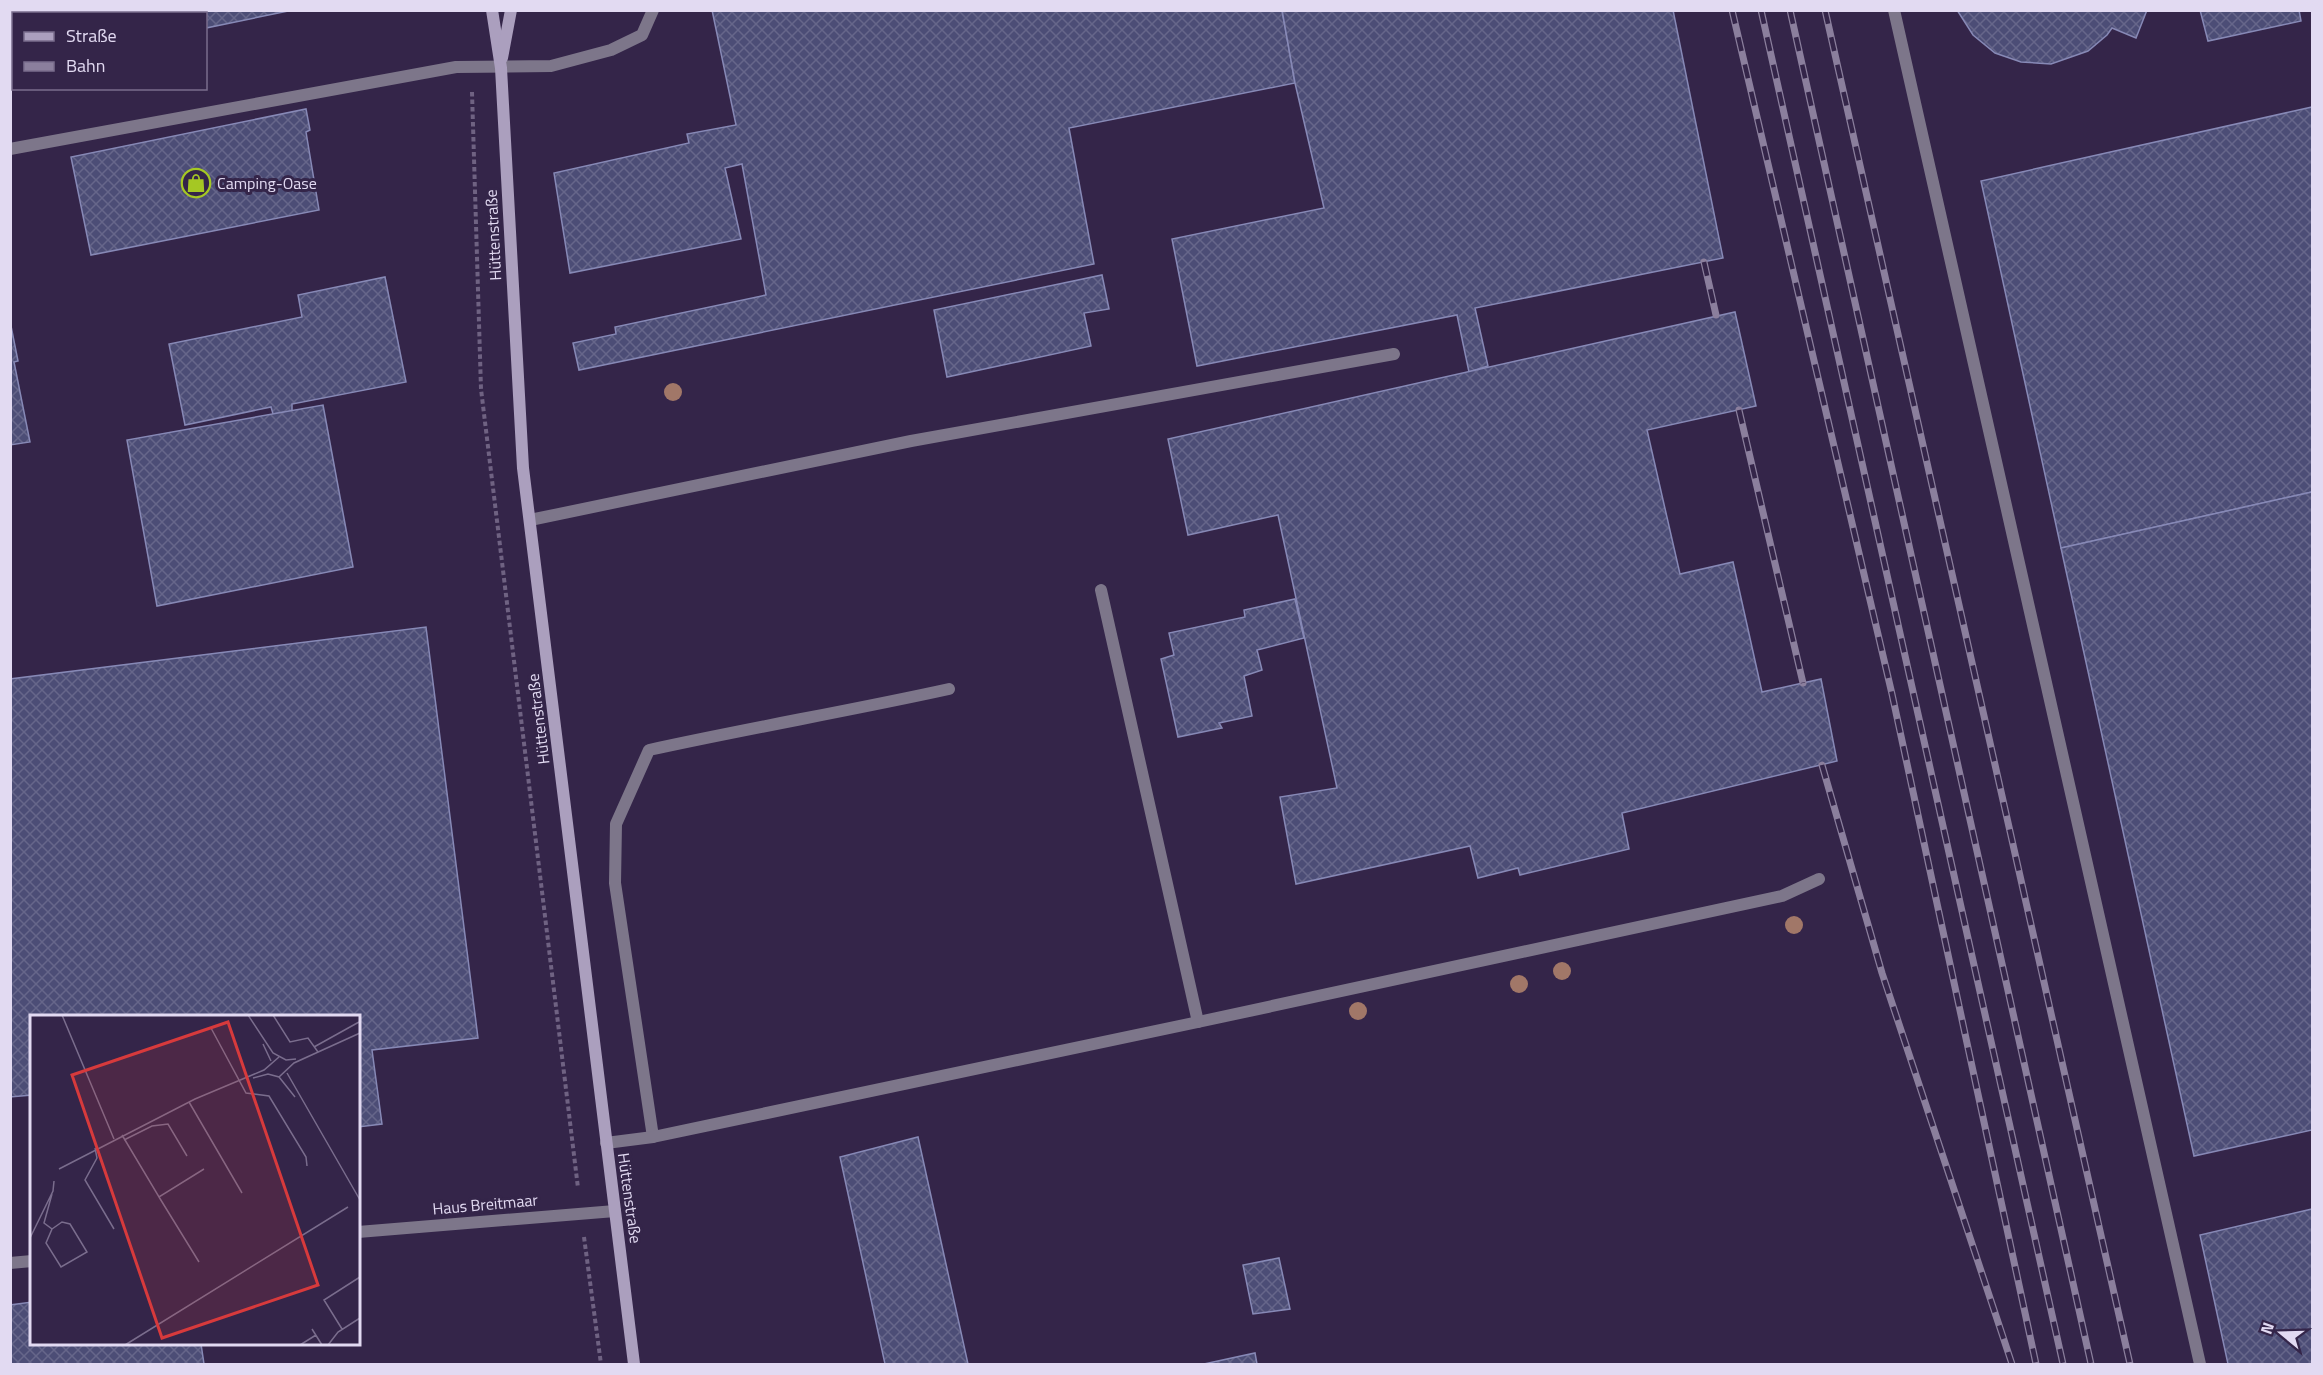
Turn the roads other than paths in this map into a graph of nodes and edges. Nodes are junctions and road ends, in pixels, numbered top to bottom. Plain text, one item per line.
1 (492, 10) edge
2 (511, 10) edge
3 (653, 10) edge
4 (1894, 10) edge
5 (501, 68) junction
6 (10, 148) edge
7 (1394, 354) dead end
8 (530, 520) junction
9 (1101, 590) dead end
10 (949, 689) dead end
11 (1819, 879) dead end
12 (1198, 1022) junction
13 (653, 1137) junction
14 (606, 1143) junction
15 (615, 1211) junction
16 (360, 1232) edge
17 (30, 1261) edge
18 (10, 1263) edge
19 (634, 1365) edge
20 (2200, 1365) edge

1 - 5 street, Hüttenstraße
2 - 5 street, Hüttenstraße
3 - 5 street
4 - 20 street
5 - 6 street
5 - 8 street, Hüttenstraße
7 - 8 street
8 - 14 street, Hüttenstraße
9 - 12 street
10 - 13 street
11 - 12 street
12 - 13 street
13 - 14 street
14 - 15 street, Hüttenstraße
15 - 16 street, Haus Breitmaar
15 - 19 street, Hüttenstraße
17 - 18 street

